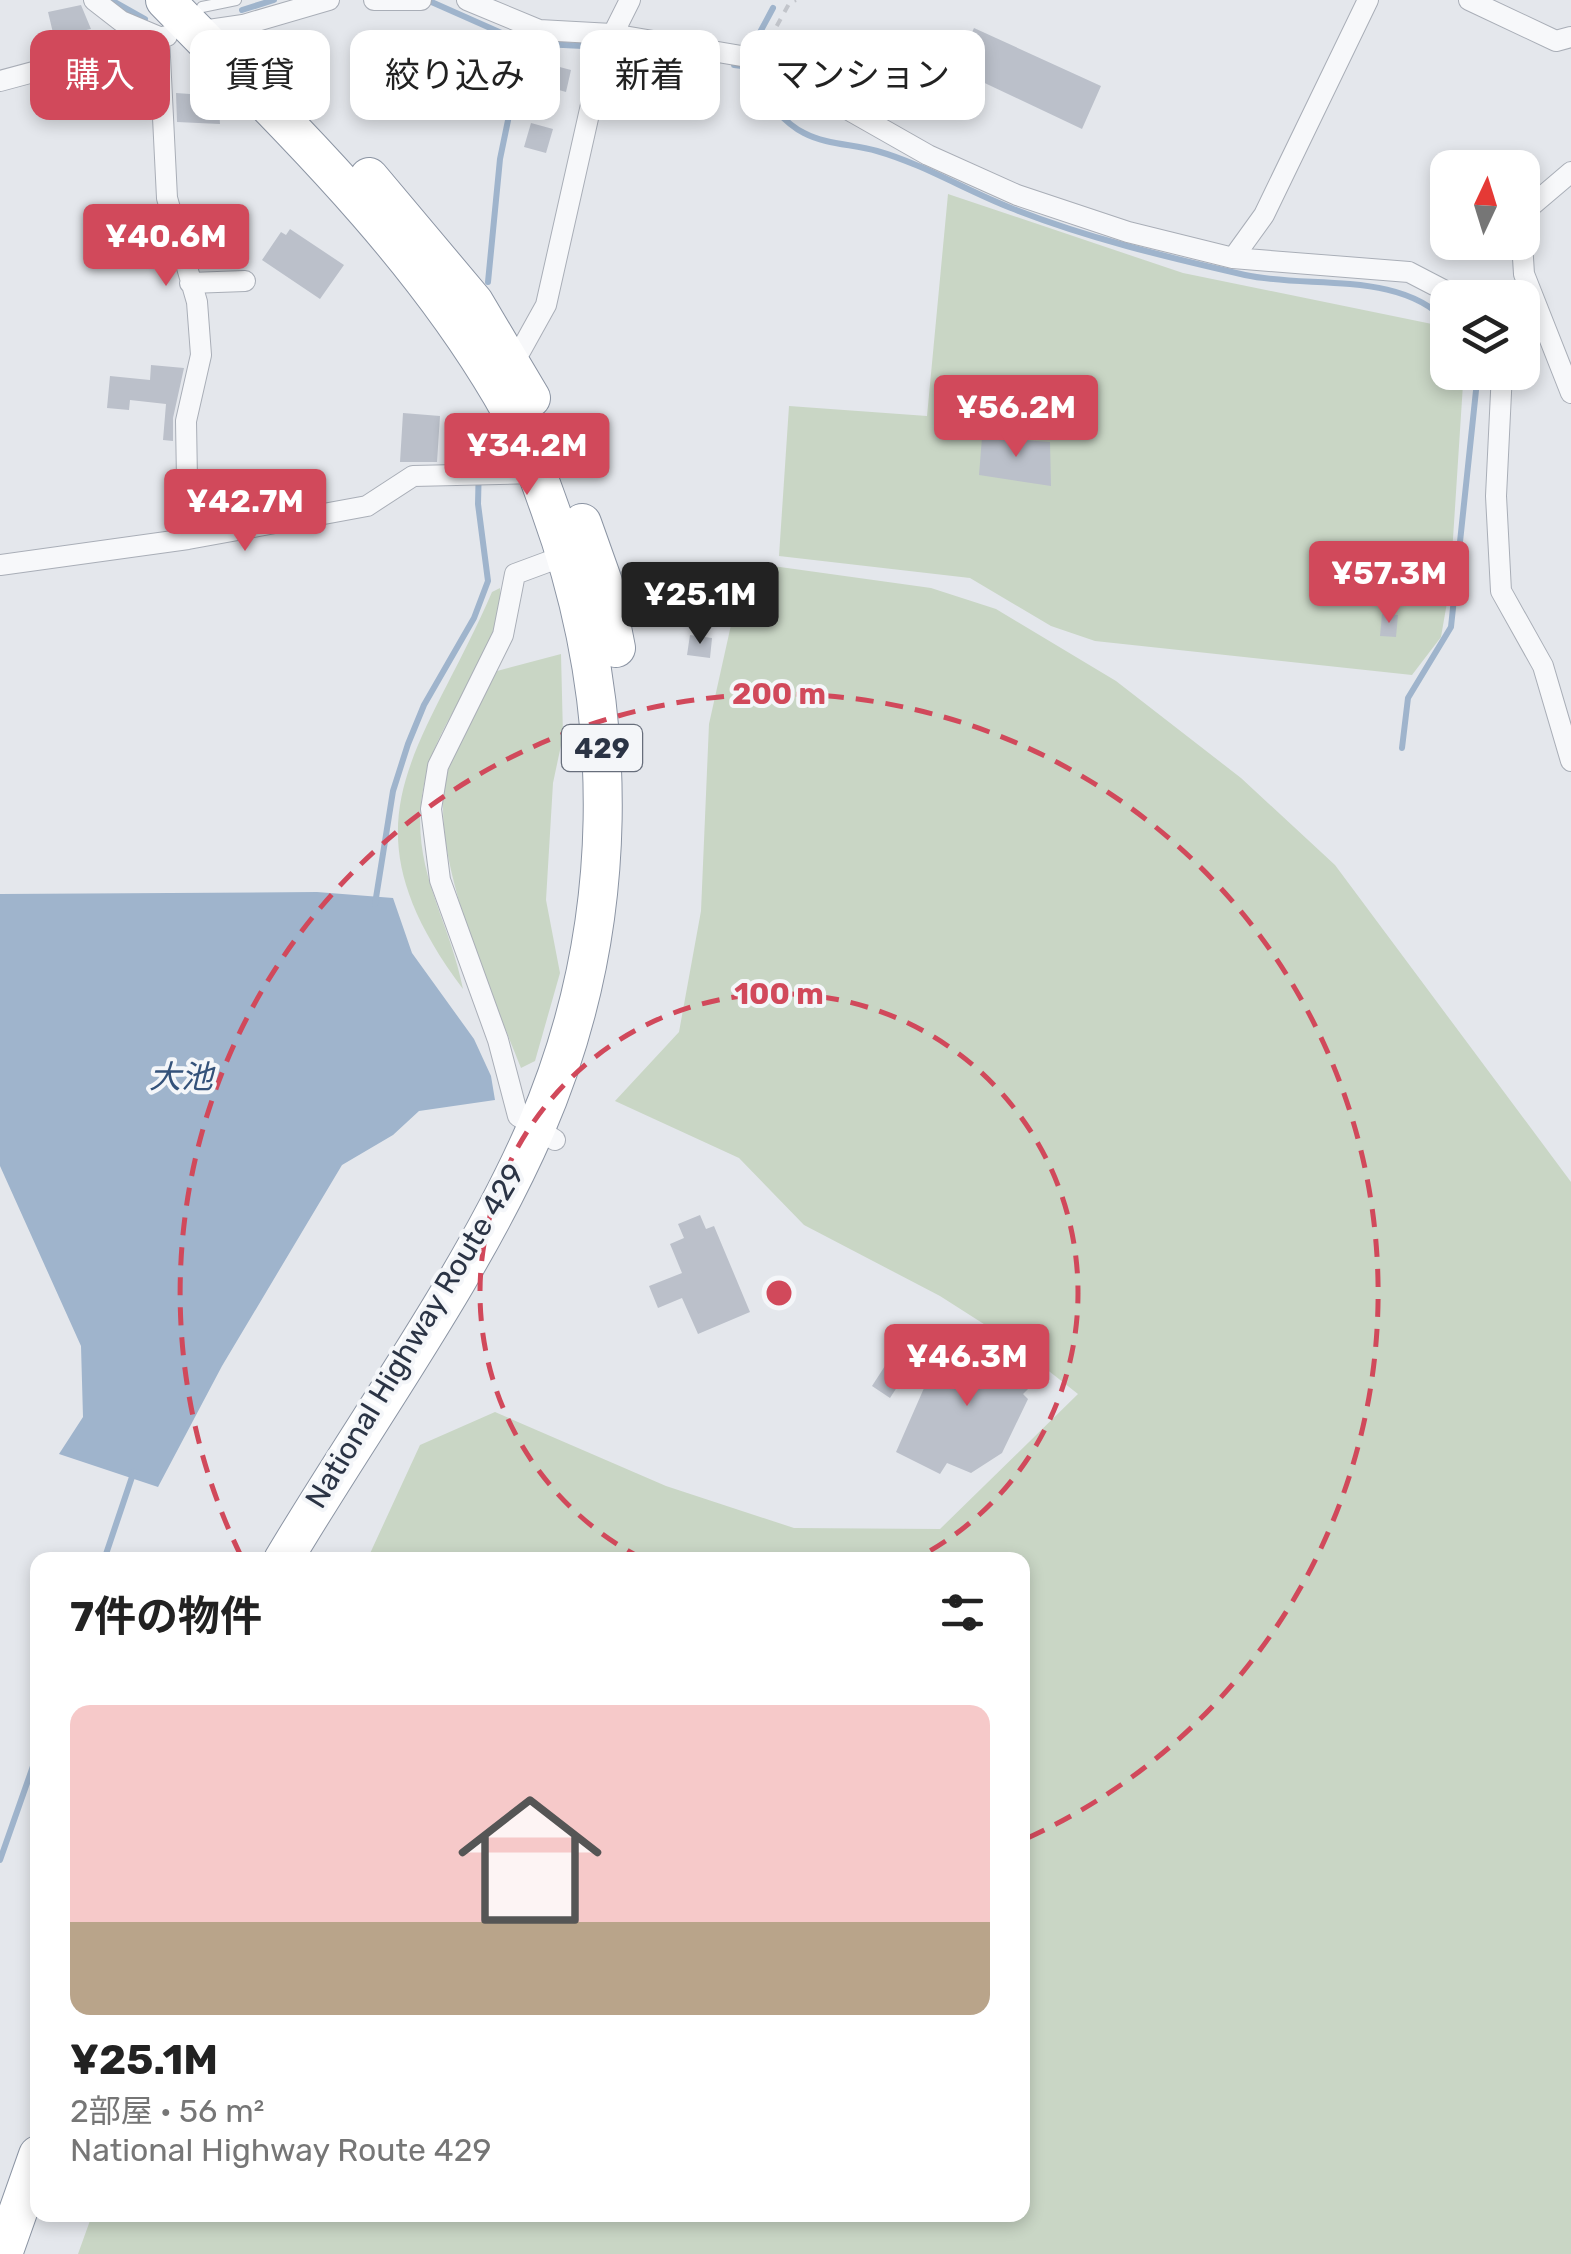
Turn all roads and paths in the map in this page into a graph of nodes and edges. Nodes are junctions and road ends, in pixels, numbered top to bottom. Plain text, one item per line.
1 (94, 0) edge
2 (329, 0) edge
3 (374, 0) edge
4 (467, 0) edge
5 (630, 0) edge
6 (796, 0) edge
7 (1368, 0) edge
8 (1469, 0) edge
9 (419, 1) edge
10 (197, 15) edge
11 (614, 30) edge
12 (775, 30) edge
13 (1571, 37) edge
14 (580, 39) edge
15 (0, 81) edge
16 (589, 120) edge
17 (866, 120) edge
18 (1571, 172) edge
19 (1540, 198) edge
20 (1233, 258) junction
21 (1523, 260) edge
22 (245, 282) dead end
23 (190, 283) junction
24 (1430, 283) edge
25 (500, 368) junction
26 (1501, 390) edge
27 (1571, 393) edge
28 (549, 468) junction
29 (188, 539) junction
30 (578, 550) junction
31 (0, 565) edge
32 (1571, 761) edge
33 (545, 1134) junction
34 (288, 1552) edge
35 (312, 1552) edge
36 (30, 2178) edge
37 (40, 2222) edge
38 (3, 2254) edge
39 (29, 2254) edge

1 - 10 street
2 - 10 street
3 - 9 street
4 - 14 street
5 - 11 street
6 - 12 path
7 - 20 street
8 - 13 street
10 - 15 street
10 - 23 street
10 - 25 highway, National Highway Route 429 / 429
16 - 25 street
17 - 20 street
18 - 19 street
20 - 24 street
21 - 27 street
22 - 23 street
23 - 29 street
25 - 28 highway, National Highway Route 429 / 429
26 - 32 street
28 - 29 street
28 - 30 highway, National Highway Route 429 / 429
29 - 31 street
30 - 33 highway, National Highway Route 429 / 429
30 - 33 street
33 - 34 highway, National Highway Route 429 / 429
33 - 35 highway, National Highway Route 429 / 429
36 - 38 highway
37 - 39 highway

